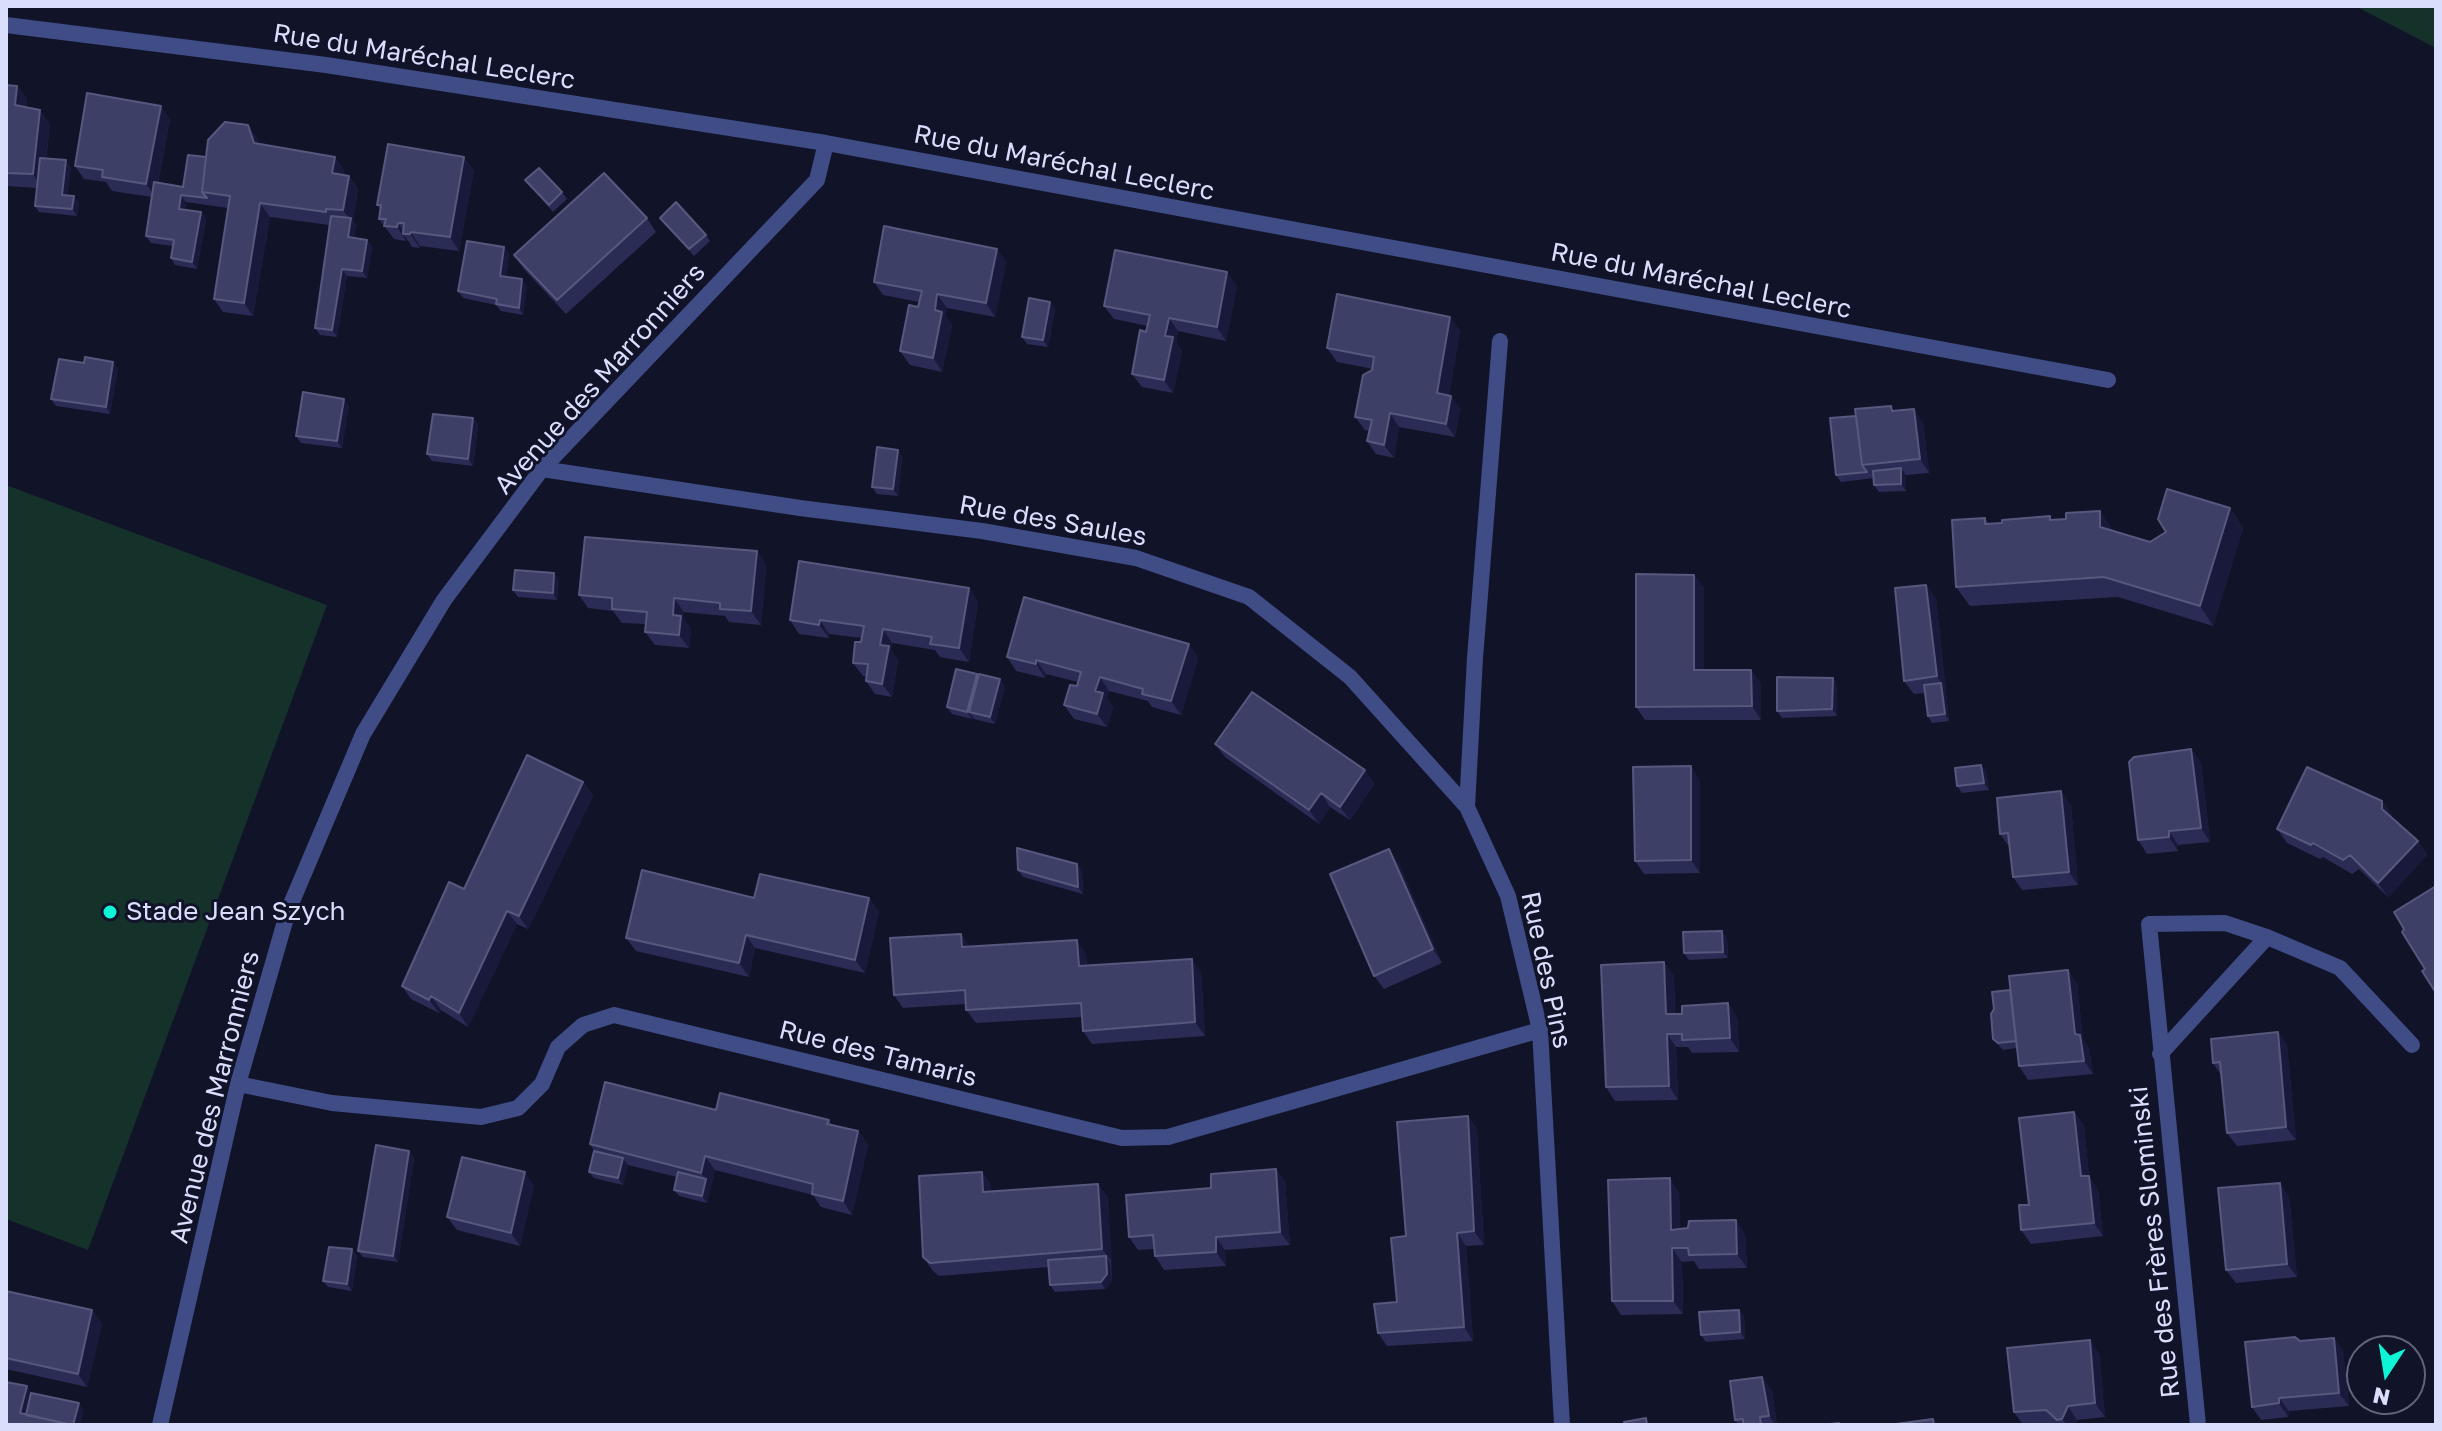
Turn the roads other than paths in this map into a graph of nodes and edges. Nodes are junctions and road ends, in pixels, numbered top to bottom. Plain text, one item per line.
1 (6, 25) edge
2 (826, 143) junction
3 (1500, 341) dead end
4 (2108, 380) dead end
5 (542, 469) junction
6 (1467, 807) junction
7 (2267, 937) junction
8 (1540, 1030) junction
9 (2412, 1045) dead end
10 (2160, 1054) junction
11 (238, 1084) junction
12 (160, 1425) edge
13 (1562, 1425) edge
14 (2198, 1425) edge

1 - 2 street, Rue du Maréchal Leclerc
2 - 4 street, Rue du Maréchal Leclerc
2 - 5 street, Avenue des Marronniers
3 - 6 street, Rue des Pins
5 - 6 street, Rue des Saules
5 - 11 street, Avenue des Marronniers
6 - 8 street, Rue des Pins
7 - 9 street, Rue des Frères Slominski
7 - 10 street, Rue des Frères Slominski
7 - 10 street, Rue des Frères Slominski
8 - 11 street, Rue des Tamaris
8 - 13 street, Rue des Pins
10 - 14 street, Rue des Frères Slominski
11 - 12 street, Avenue des Marronniers

